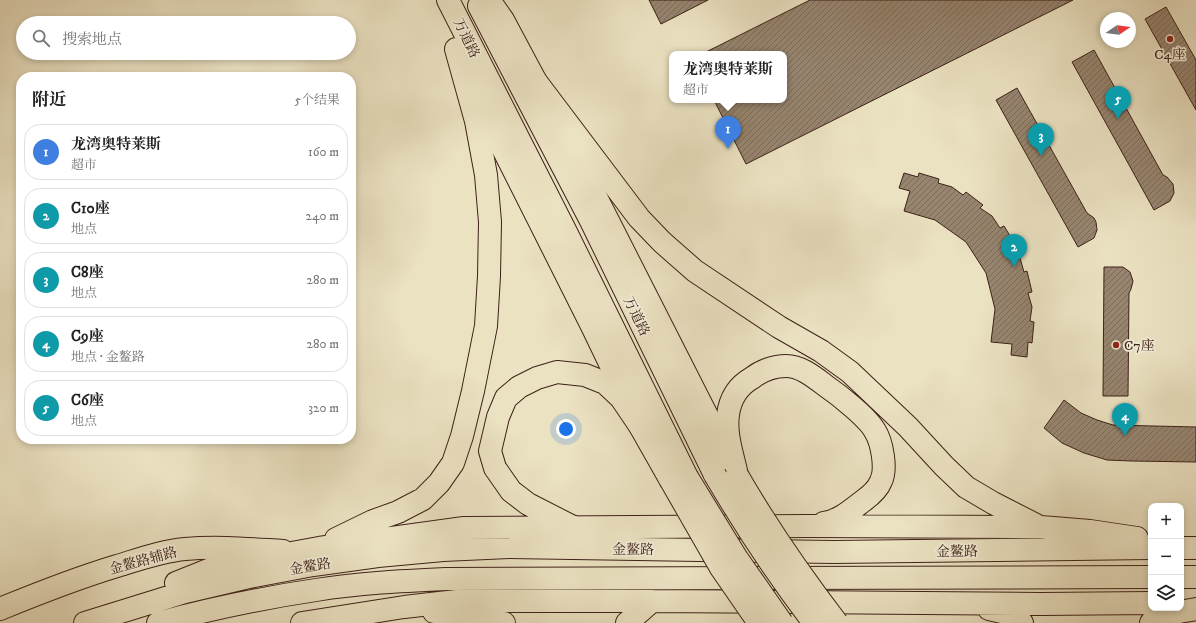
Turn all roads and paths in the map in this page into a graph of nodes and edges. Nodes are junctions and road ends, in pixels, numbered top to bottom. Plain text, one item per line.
1 (440, 0) edge
2 (448, 0) edge
3 (476, 0) edge
4 (489, 0) edge
5 (456, 49) junction
6 (534, 78) junction
7 (640, 426) junction
8 (737, 474) junction
9 (679, 478) junction
10 (809, 526) junction
11 (1041, 527) junction
12 (575, 528) junction
13 (1148, 541) edge
14 (319, 548) junction
15 (1148, 548) edge
16 (294, 552) junction
17 (1184, 577) edge
18 (1196, 577) edge
19 (1148, 578) edge
20 (652, 600) junction
21 (960, 602) junction
22 (1184, 602) edge
23 (1196, 602) edge
24 (1148, 603) edge
25 (404, 607) junction
26 (0, 609) edge
27 (1196, 609) edge
28 (122, 611) junction
29 (85, 623) edge
30 (158, 623) edge
31 (302, 623) edge
32 (504, 623) edge
33 (627, 623) edge
34 (759, 623) edge
35 (782, 623) edge
36 (814, 623) edge
37 (837, 623) edge
38 (1022, 623) edge
39 (1151, 623) edge

1 - 5 main road
2 - 9 main road, 万道路
3 - 36 main road, 万道路, bridge
4 - 6 main road
5 - 7 main road
5 - 14 main road
6 - 8 main road
6 - 11 main road
7 - 9 main road
7 - 12 main road
8 - 10 main road
8 - 37 main road, bridge
9 - 34 main road, bridge
9 - 35 main road, 万道路, bridge
10 - 11 main road
10 - 12 main road
11 - 13 main road
12 - 14 main road
14 - 16 main road
15 - 28 main road, 金鳌路
16 - 26 main road, 金鳌路辅路
16 - 28 main road
17 - 18 main road
19 - 30 main road, 金鳌路
20 - 21 main road
20 - 25 main road
20 - 33 main road
21 - 24 main road
21 - 38 main road
22 - 23 main road
25 - 31 main road
25 - 32 main road
27 - 39 main road
28 - 29 main road

